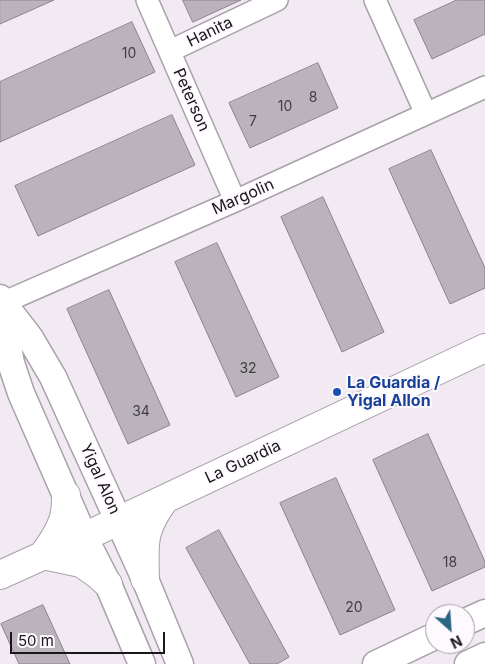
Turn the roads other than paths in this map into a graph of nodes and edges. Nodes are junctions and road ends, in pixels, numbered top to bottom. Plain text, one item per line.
1 (147, 0) edge
2 (277, 0) edge
3 (375, 0) edge
4 (170, 51) junction
5 (485, 87) edge
6 (426, 114) junction
7 (235, 201) junction
8 (1, 302) edge
9 (485, 348) edge
10 (66, 495) junction
11 (164, 499) junction
12 (119, 521) junction
13 (84, 537) junction
14 (43, 555) junction
15 (0, 575) edge
16 (145, 579) junction
17 (108, 584) junction
18 (425, 641) edge
19 (485, 656) edge
20 (142, 664) edge
21 (180, 664) edge
22 (376, 664) edge
23 (468, 664) edge

1 - 4 street, Peterson
2 - 4 street, Hanita
3 - 6 street
4 - 7 street, Peterson
5 - 6 street, Margolin
6 - 7 street, Margolin
7 - 8 street, Margolin
8 - 10 street
8 - 12 street, Yigal Alon
9 - 11 main road, La Guardia
10 - 13 street
10 - 14 main road
11 - 12 main road, La Guardia
11 - 16 main road
12 - 13 main road, La Guardia
12 - 16 street, Yigal Alon
13 - 14 main road, La Guardia
13 - 17 street
14 - 15 main road, La Guardia
14 - 17 main road
16 - 21 street, Yigal Alon
17 - 20 street
18 - 22 street
19 - 23 street

